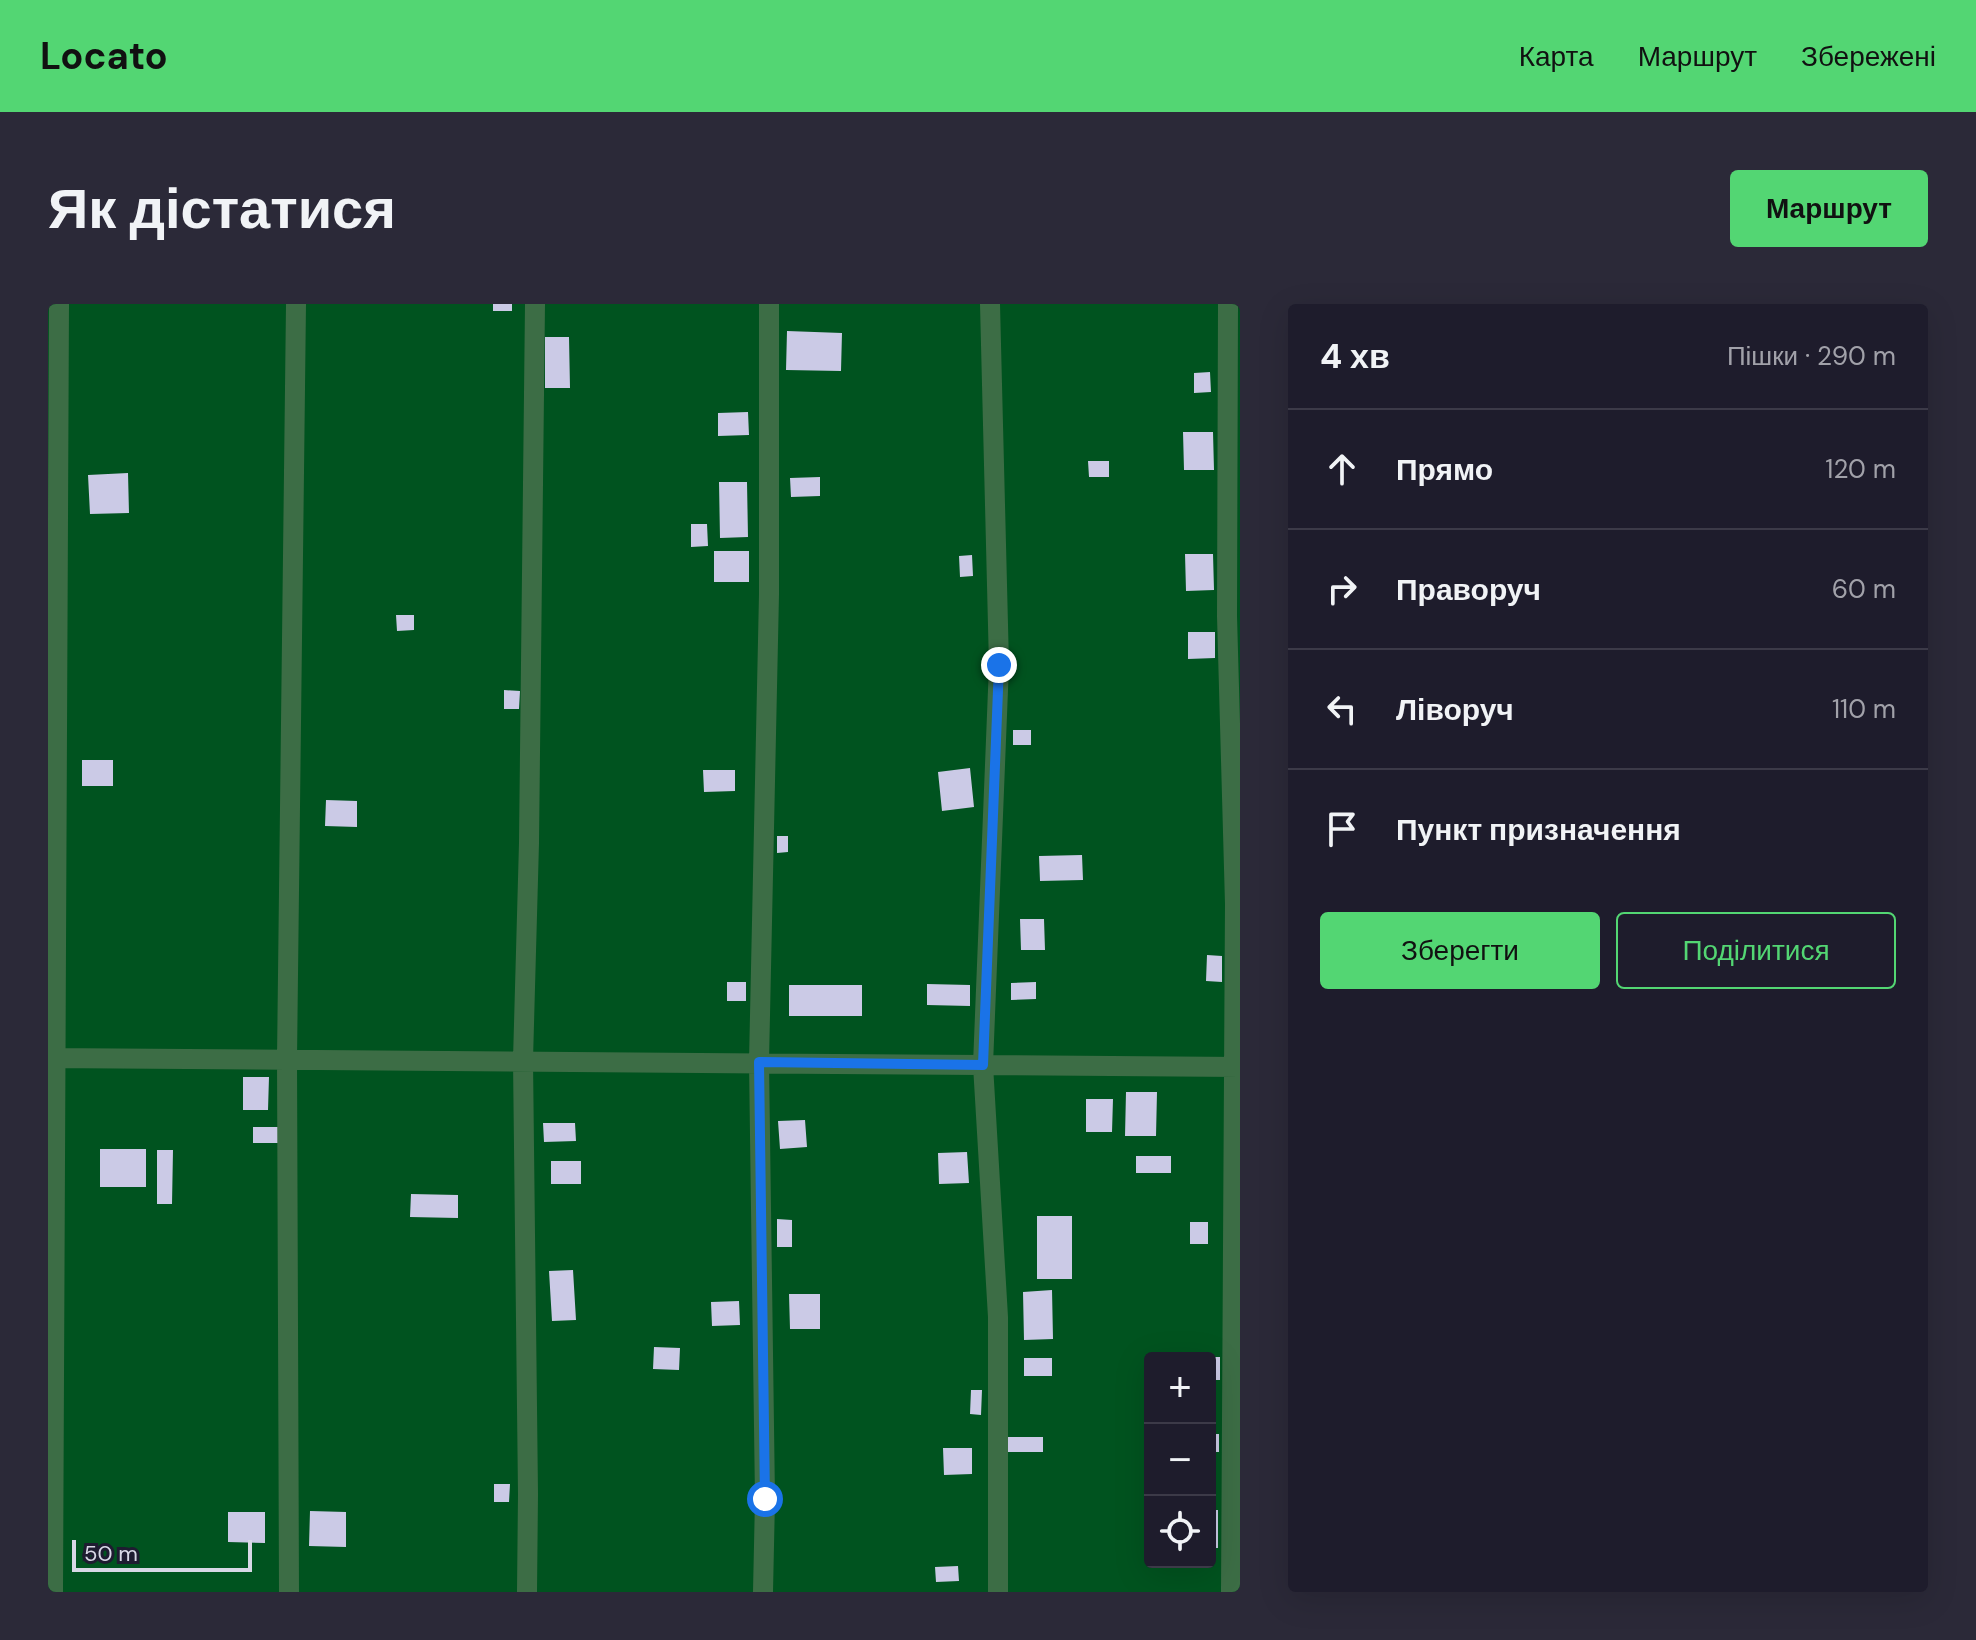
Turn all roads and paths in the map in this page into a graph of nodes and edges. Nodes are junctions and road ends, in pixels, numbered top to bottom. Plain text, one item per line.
1 (59, 304) edge
2 (296, 304) edge
3 (535, 304) edge
4 (769, 304) edge
5 (990, 304) edge
6 (1228, 304) edge
7 (52, 1058) edge
8 (287, 1059) junction
9 (523, 1060) junction
10 (759, 1062) junction
11 (983, 1065) junction
12 (1238, 1067) edge
13 (53, 1592) edge
14 (289, 1592) edge
15 (527, 1592) edge
16 (763, 1592) edge
17 (998, 1592) edge
18 (1231, 1592) edge

1 - 7 street
2 - 8 street
3 - 9 street
4 - 10 street
5 - 11 street
6 - 12 street
7 - 8 street
7 - 13 street
8 - 9 street
8 - 14 street
9 - 10 street
9 - 15 street
10 - 11 street
10 - 16 street
11 - 12 street
11 - 17 street
12 - 18 street

